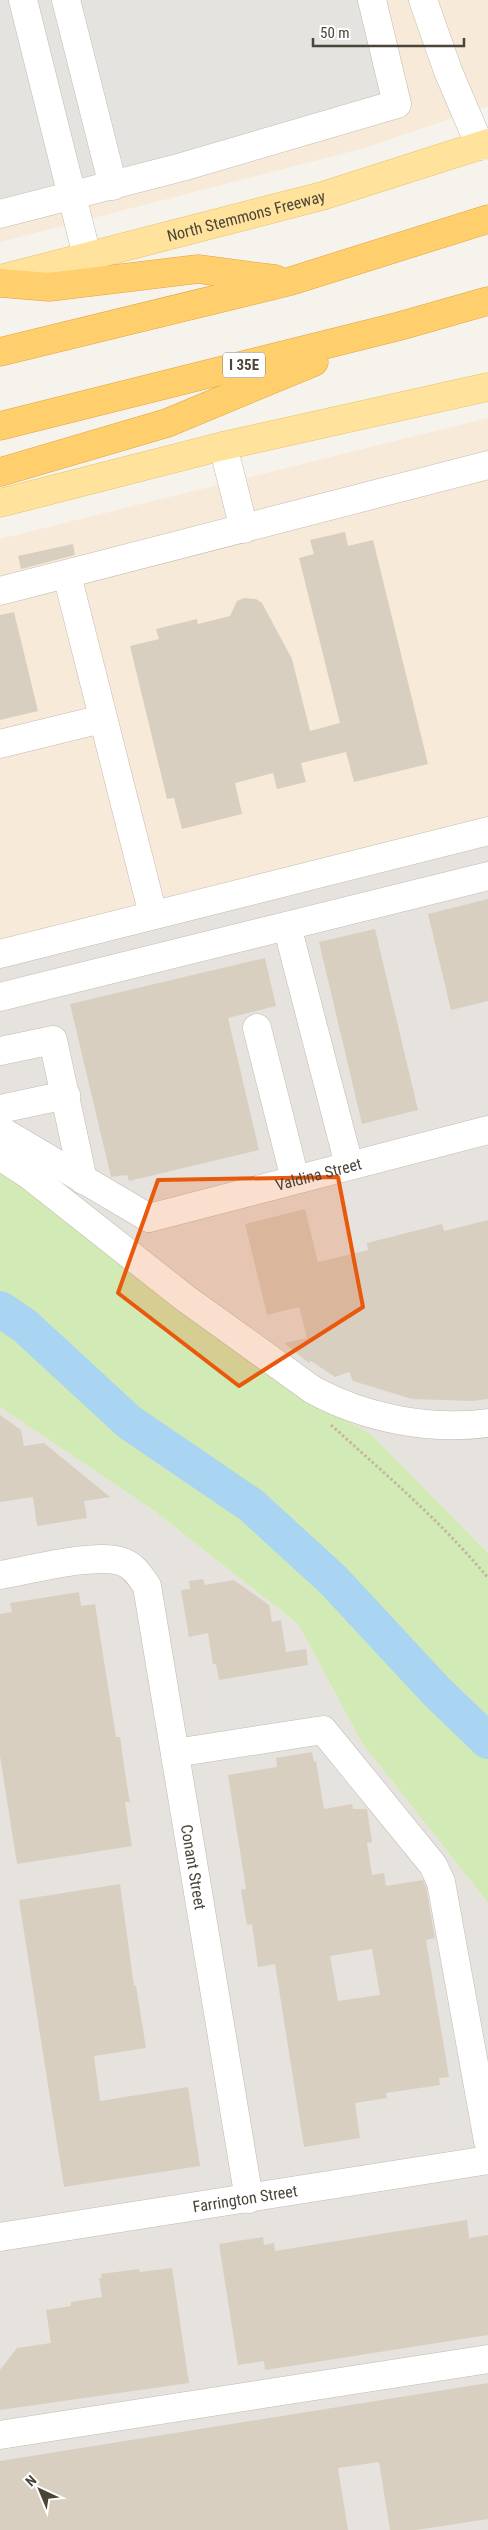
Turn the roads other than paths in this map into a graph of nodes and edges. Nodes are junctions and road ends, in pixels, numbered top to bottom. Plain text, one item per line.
1 (22, 0) edge
2 (66, 0) edge
3 (372, 0) edge
4 (422, 0) edge
5 (0, 6) edge
6 (484, 144) edge
7 (113, 186) junction
8 (72, 197) junction
9 (0, 214) edge
10 (488, 219) edge
11 (87, 256) junction
12 (0, 279) edge
13 (291, 281) junction
14 (0, 283) edge
15 (488, 301) edge
16 (400, 326) junction
17 (0, 352) edge
18 (488, 387) edge
19 (0, 426) edge
20 (223, 446) junction
21 (488, 466) edge
22 (0, 472) edge
23 (0, 504) edge
24 (244, 529) junction
25 (67, 575) junction
26 (0, 590) edge
27 (102, 719) junction
28 (0, 744) edge
29 (488, 831) edge
30 (488, 876) edge
31 (153, 915) junction
32 (287, 926) junction
33 (0, 954) edge
34 (0, 997) edge
35 (257, 1028) dead end
36 (0, 1052) edge
37 (66, 1095) junction
38 (0, 1109) edge
39 (0, 1130) edge
40 (485, 1137) edge
41 (0, 1156) edge
42 (349, 1165) junction
43 (295, 1179) junction
44 (83, 1180) junction
45 (149, 1218) junction
46 (124, 1249) junction
47 (488, 1423) edge
48 (0, 1576) edge
49 (175, 1753) junction
50 (488, 2141) edge
51 (488, 2160) edge
52 (249, 2199) junction
53 (0, 2237) edge
54 (488, 2359) edge
55 (0, 2435) edge

1 - 5 street
1 - 8 street
2 - 7 street
3 - 7 street
4 - 6 street
6 - 11 main road, North Stemmons Freeway
7 - 8 street
8 - 9 street
8 - 11 street
10 - 13 highway
11 - 12 main road, North Stemmons Freeway
13 - 14 highway
13 - 17 highway
15 - 16 highway, I 35E
16 - 19 highway, I 35E
16 - 22 highway
18 - 20 main road
20 - 23 main road
20 - 24 street
21 - 24 street
24 - 25 street
25 - 26 street
25 - 27 street
27 - 28 street
27 - 31 street
29 - 31 street
30 - 32 street
31 - 33 street
32 - 34 street
32 - 42 street
35 - 43 street
36 - 37 street
37 - 38 street
37 - 44 street
39 - 44 street
40 - 42 street, Valdina Street
41 - 46 street
42 - 43 street, Valdina Street
43 - 45 street, Valdina Street
44 - 45 street
45 - 46 street
46 - 47 street
48 - 49 street, Conant Street
49 - 50 street
49 - 52 street, Conant Street
51 - 52 street, Farrington Street
52 - 53 street, Farrington Street
54 - 55 street

